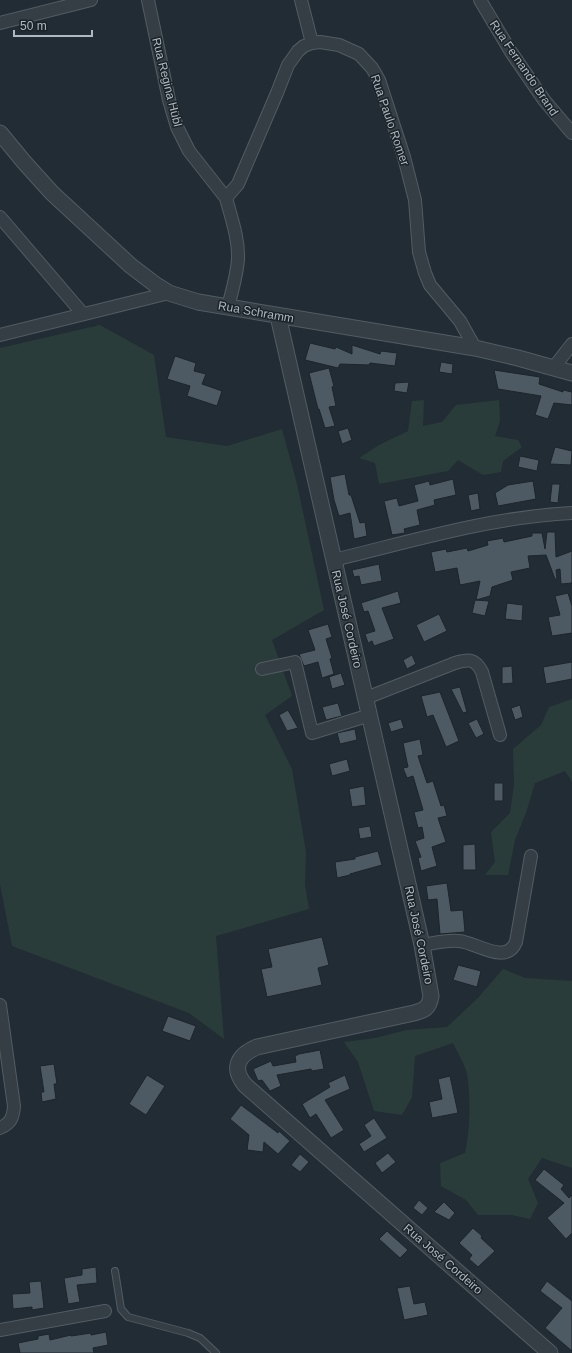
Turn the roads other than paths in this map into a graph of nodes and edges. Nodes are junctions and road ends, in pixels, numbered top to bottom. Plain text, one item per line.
1 (91, 0) edge
2 (148, 0) edge
3 (301, 0) edge
4 (480, 0) edge
5 (0, 24) edge
6 (312, 43) junction
7 (0, 133) edge
8 (572, 133) edge
9 (226, 198) junction
10 (0, 217) edge
11 (169, 293) junction
12 (228, 307) junction
13 (83, 314) junction
14 (278, 316) junction
15 (0, 335) edge
16 (572, 344) edge
17 (475, 348) junction
18 (554, 367) junction
19 (572, 373) edge
20 (572, 513) edge
21 (334, 560) junction
22 (262, 670) dead end
23 (366, 698) junction
24 (370, 715) junction
25 (500, 735) dead end
26 (531, 856) dead end
27 (422, 945) junction
28 (0, 1005) edge
29 (0, 1128) edge
30 (115, 1271) dead end
31 (105, 1311) dead end
32 (0, 1330) edge
33 (216, 1353) edge
34 (550, 1353) edge

1 - 5 street
2 - 9 street, Rua Regina Hübl
3 - 6 street
4 - 8 street, Rua Fernando Brand
6 - 9 street
6 - 17 street, Rua Paulo Romer
7 - 11 street, Rua Schramm
9 - 12 street
10 - 13 street
11 - 12 street, Rua Schramm
11 - 13 street
12 - 14 street, Rua Schramm
13 - 15 street
14 - 17 street, Rua Schramm
14 - 21 street, Rua José Cordeiro
16 - 18 street
17 - 18 street, Rua Schramm
18 - 19 street, Rua Schramm
20 - 21 street
21 - 23 street, Rua José Cordeiro
22 - 24 street
23 - 24 street, Rua José Cordeiro
23 - 25 street
24 - 27 street, Rua José Cordeiro
26 - 27 street
27 - 34 street, Rua José Cordeiro
28 - 29 street
30 - 33 lane
31 - 32 street

